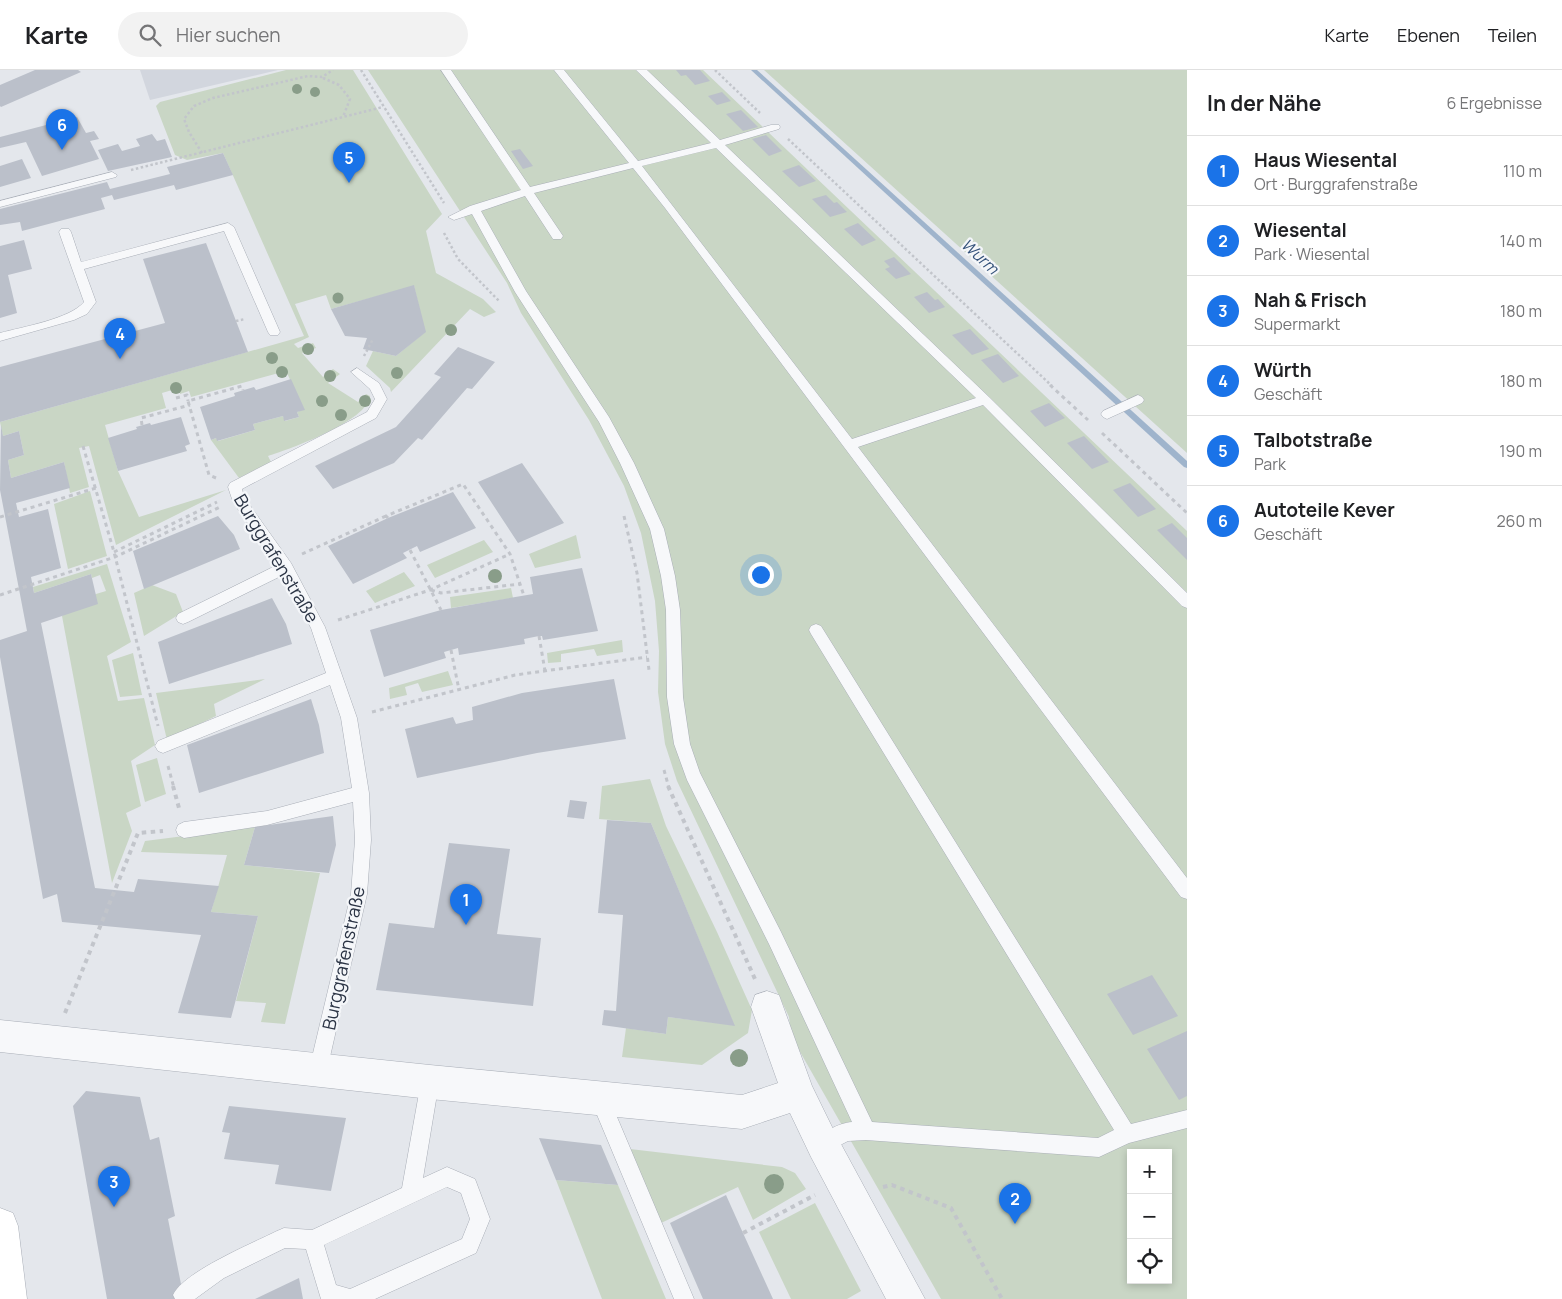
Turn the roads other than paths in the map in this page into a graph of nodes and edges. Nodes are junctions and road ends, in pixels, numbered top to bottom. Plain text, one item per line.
1 (446, 70) edge
2 (559, 70) edge
3 (641, 70) edge
4 (775, 127) road end
5 (716, 144) junction
6 (635, 165) junction
7 (112, 175) road end
8 (528, 191) junction
9 (0, 204) edge
10 (474, 208) junction
11 (454, 217) road end
12 (65, 232) dead end
13 (557, 236) dead end
14 (77, 267) junction
15 (274, 332) dead end
16 (0, 337) edge
17 (357, 372) dead end
18 (985, 400) junction
19 (1138, 400) dead end
20 (1107, 414) dead end
21 (849, 445) junction
22 (285, 565) junction
23 (1187, 602) edge
24 (183, 618) dead end
25 (816, 630) dead end
26 (336, 676) junction
27 (163, 746) road end
28 (361, 793) junction
29 (184, 830) road end
30 (1187, 891) edge
31 (767, 1007) road end
32 (0, 1036) edge
33 (318, 1070) junction
34 (430, 1082) junction
35 (798, 1093) junction
36 (599, 1098) junction
37 (1187, 1119) edge
38 (866, 1132) junction
39 (1128, 1134) junction
40 (823, 1145) junction
41 (411, 1193) junction
42 (0, 1226) edge
43 (313, 1240) junction
44 (183, 1294) dead end
45 (8, 1299) edge
46 (351, 1299) edge
47 (684, 1299) edge
48 (906, 1299) edge

1 - 8 lane
2 - 6 lane
3 - 5 lane
4 - 5 lane
5 - 6 lane
5 - 18 lane
6 - 8 lane
6 - 21 lane
7 - 9 lane
8 - 10 lane
8 - 13 lane
10 - 11 lane
10 - 38 lane
12 - 14 lane
14 - 15 lane
14 - 16 lane
17 - 22 lane, Burggrafenstraße
18 - 21 lane
18 - 23 lane
19 - 20 lane
21 - 30 lane
22 - 24 lane
22 - 26 lane, Burggrafenstraße
25 - 39 lane
26 - 27 lane
26 - 28 lane, Burggrafenstraße
28 - 29 lane
28 - 33 lane, Burggrafenstraße
31 - 35 street
32 - 33 street
33 - 34 street
34 - 36 street
34 - 41 lane
35 - 36 street
35 - 40 street
36 - 47 lane
37 - 39 lane
38 - 39 lane
38 - 40 lane
40 - 48 street
41 - 43 lane
41 - 46 lane
42 - 45 main road
43 - 44 lane
43 - 46 lane

